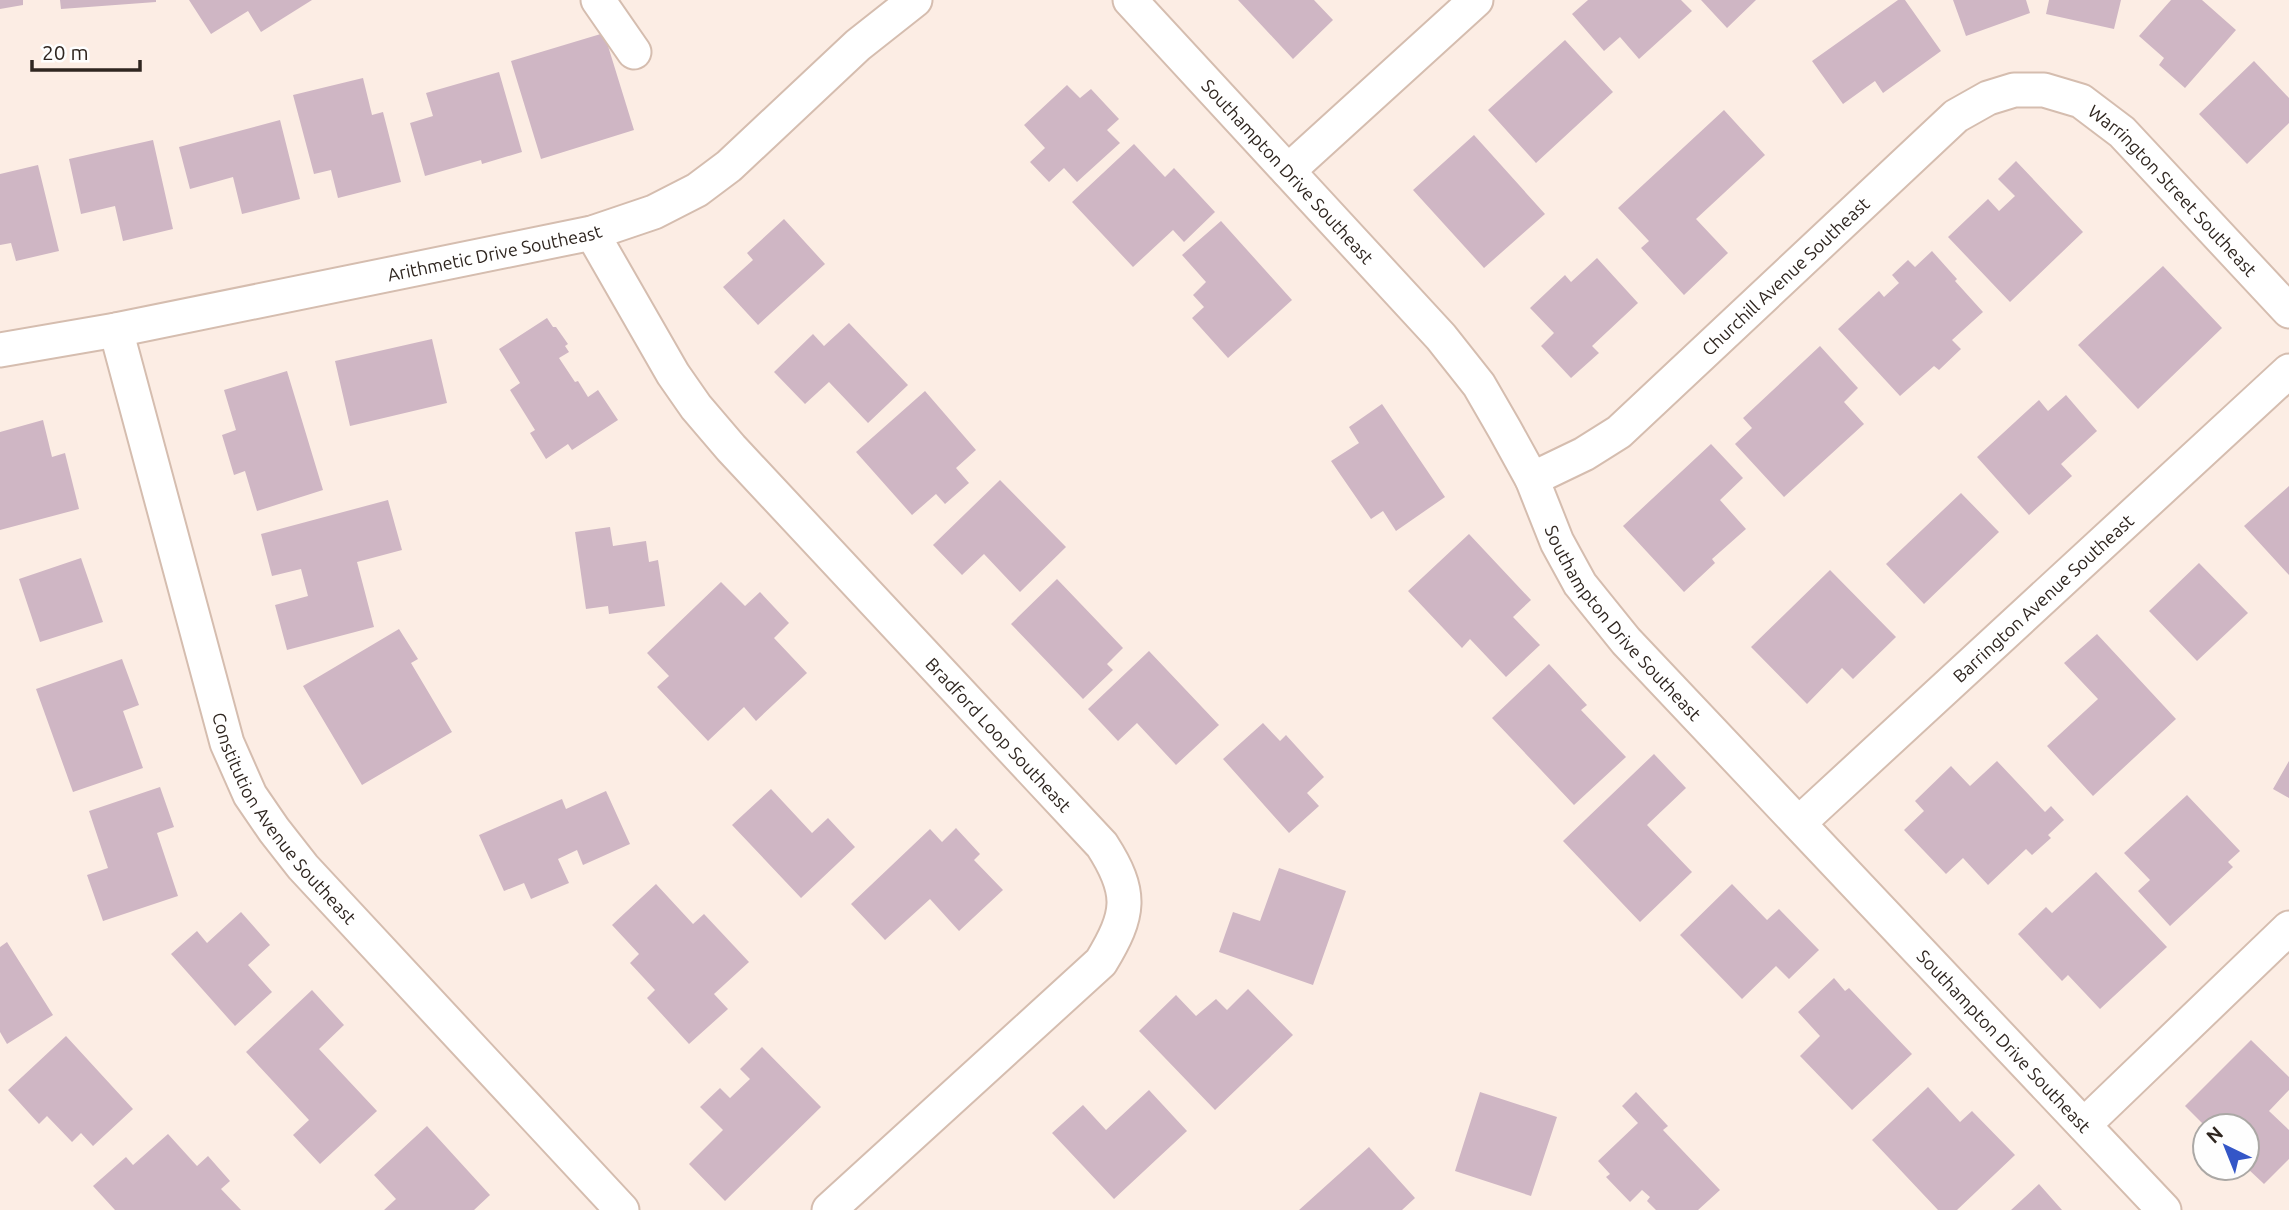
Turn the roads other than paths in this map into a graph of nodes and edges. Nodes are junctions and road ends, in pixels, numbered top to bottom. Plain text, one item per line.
1 (598, 0) edge
2 (915, 0) edge
3 (1129, 0) edge
4 (1476, 0) edge
5 (634, 52) dead end
6 (2044, 90) joint
7 (1288, 172) junction
8 (592, 233) junction
9 (2289, 311) edge
10 (116, 330) junction
11 (0, 350) edge
12 (2289, 371) edge
13 (1532, 479) junction
14 (1799, 823) junction
15 (2289, 928) edge
16 (2084, 1125) junction
17 (622, 1210) edge
18 (829, 1210) edge
19 (2164, 1210) edge

1 - 5 street
2 - 8 street, Arithmetic Drive Southeast
3 - 7 street, Southampton Drive Southeast
4 - 7 street
6 - 9 street, Warrington Street Southeast
6 - 13 street, Churchill Avenue Southeast
7 - 13 street, Southampton Drive Southeast
8 - 10 street, Arithmetic Drive Southeast
8 - 18 street, Bradford Loop Southeast
10 - 11 street, Arithmetic Drive Southeast
10 - 17 street, Constitution Avenue Southeast
12 - 14 street, Barrington Avenue Southeast
13 - 14 street, Southampton Drive Southeast
14 - 16 street, Southampton Drive Southeast
15 - 16 street
16 - 19 street, Southampton Drive Southeast

